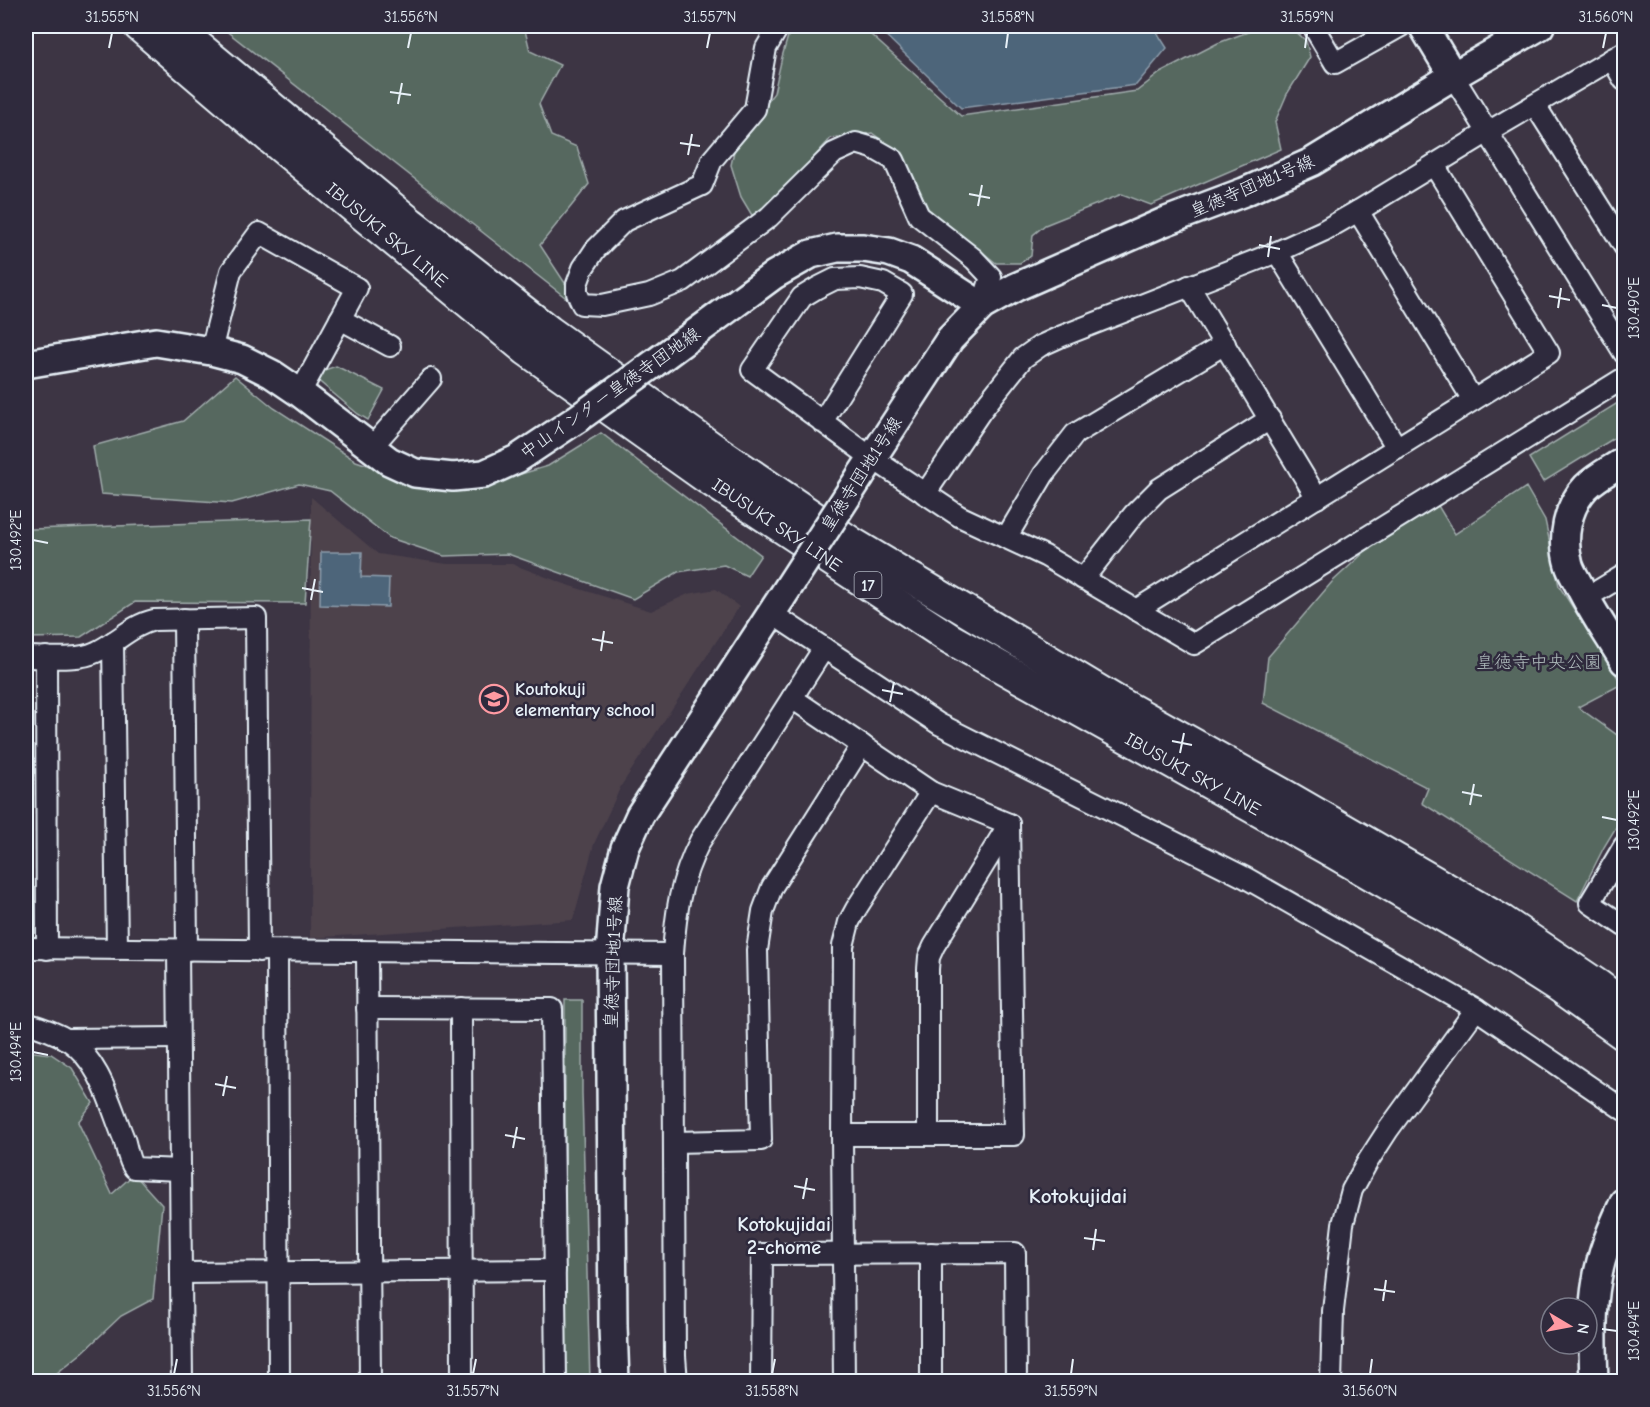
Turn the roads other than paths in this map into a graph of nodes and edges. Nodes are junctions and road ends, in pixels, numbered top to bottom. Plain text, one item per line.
1 (139, 26) edge
2 (779, 26) edge
3 (1313, 26) edge
4 (1401, 26) edge
5 (1423, 26) edge
6 (1540, 26) edge
7 (179, 40) edge
8 (1618, 56) edge
9 (1453, 76) junction
10 (1624, 80) edge
11 (1535, 105) junction
12 (1488, 132) junction
13 (1434, 165) junction
14 (1358, 212) junction
15 (1624, 246) edge
16 (1277, 252) junction
17 (1190, 286) junction
18 (982, 306) junction
19 (340, 319) junction
20 (1225, 344) junction
21 (390, 346) dead end
22 (211, 351) junction
23 (1624, 353) edge
24 (26, 364) edge
25 (1624, 378) edge
26 (431, 380) dead end
27 (300, 393) junction
28 (1473, 400) junction
29 (1270, 419) junction
30 (822, 422) junction
31 (371, 448) junction
32 (1397, 448) junction
33 (1624, 461) edge
34 (866, 466) junction
35 (925, 494) junction
36 (1317, 498) junction
37 (1006, 538) junction
38 (1624, 574) edge
39 (1083, 579) junction
40 (1586, 598) junction
41 (776, 605) junction
42 (1136, 610) junction
43 (184, 619) junction
44 (113, 642) junction
45 (824, 648) junction
46 (26, 657) edge
47 (46, 657) junction
48 (1624, 661) edge
49 (792, 698) junction
50 (862, 746) junction
51 (931, 792) junction
52 (1010, 824) junction
53 (1624, 846) edge
54 (1624, 926) edge
55 (26, 948) edge
56 (46, 949) junction
57 (117, 949) junction
58 (182, 950) junction
59 (268, 951) junction
60 (367, 952) junction
61 (610, 954) junction
62 (674, 954) junction
63 (1624, 1005) edge
64 (367, 1008) junction
65 (461, 1008) junction
66 (1476, 1009) junction
67 (26, 1023) edge
68 (1624, 1035) edge
69 (178, 1038) junction
70 (65, 1039) junction
71 (1624, 1110) edge
72 (842, 1135) junction
73 (928, 1135) junction
74 (674, 1142) junction
75 (180, 1170) junction
76 (1624, 1202) edge
77 (931, 1253) junction
78 (843, 1254) junction
79 (555, 1270) junction
80 (369, 1271) junction
81 (462, 1271) junction
82 (279, 1272) junction
83 (181, 1273) junction
84 (182, 1382) edge
85 (279, 1382) edge
86 (370, 1382) edge
87 (462, 1382) edge
88 (556, 1382) edge
89 (615, 1382) edge
90 (677, 1382) edge
91 (761, 1382) edge
92 (844, 1382) edge
93 (931, 1382) edge
94 (1016, 1382) edge
95 (1331, 1382) edge
96 (1594, 1382) edge

1 - 7 main road, IBUSUKI SKY LINE / 17
2 - 18 street
3 - 4 street
5 - 9 street
6 - 9 street, 皇徳寺団地1号線
7 - 63 main road, IBUSUKI SKY LINE / 17
7 - 68 main road, IBUSUKI SKY LINE / 17
8 - 10 street
8 - 11 street
9 - 12 street
9 - 18 street, 皇徳寺団地1号線
11 - 12 street
11 - 15 street
12 - 13 street
12 - 23 street
13 - 14 street
13 - 28 street
14 - 16 street
14 - 28 street
16 - 17 street
16 - 32 street
17 - 20 street
17 - 35 street
18 - 31 street, 中山インター皇徳寺団地線, bridge
18 - 34 street, 皇徳寺団地1号線
19 - 21 street
19 - 22 street
19 - 27 street
20 - 29 street
20 - 37 street
22 - 24 street, 中山インター皇徳寺団地線
22 - 27 street, 中山インター皇徳寺団地線
25 - 42 street
26 - 31 street
27 - 31 street, 中山インター皇徳寺団地線
28 - 32 street
29 - 36 street
29 - 39 street
30 - 30 street
30 - 34 street
32 - 36 street
33 - 40 street
34 - 35 street
34 - 41 street, 皇徳寺団地1号線, bridge
35 - 37 street
36 - 42 street
37 - 39 street
38 - 40 street
39 - 42 street
40 - 48 street
41 - 45 street
41 - 61 street, 皇徳寺団地1号線
43 - 44 street
43 - 58 street
43 - 59 street
44 - 47 street
44 - 57 street
45 - 49 street
45 - 66 street
46 - 47 street
47 - 56 street
49 - 50 street
49 - 62 street
50 - 51 street
50 - 74 street
51 - 52 street
51 - 72 street
52 - 73 street
52 - 73 street
53 - 54 street
55 - 56 street
56 - 57 street
57 - 58 street
58 - 59 street
58 - 69 street
59 - 60 street
59 - 82 street
60 - 61 street
60 - 64 street
61 - 62 street
61 - 89 street, 皇徳寺団地1号線
62 - 74 street
64 - 65 street
64 - 80 street
65 - 79 street
65 - 81 street
66 - 71 street
66 - 95 street
67 - 70 street
69 - 70 street
69 - 75 street
70 - 75 street
72 - 73 street
72 - 78 street
74 - 90 street
75 - 83 street
76 - 96 street
77 - 78 street
77 - 93 street
77 - 94 street
78 - 91 street
78 - 92 street
79 - 81 street
79 - 88 street
80 - 81 street
80 - 82 street
80 - 86 street
81 - 87 street
82 - 83 street
82 - 85 street
83 - 84 street

